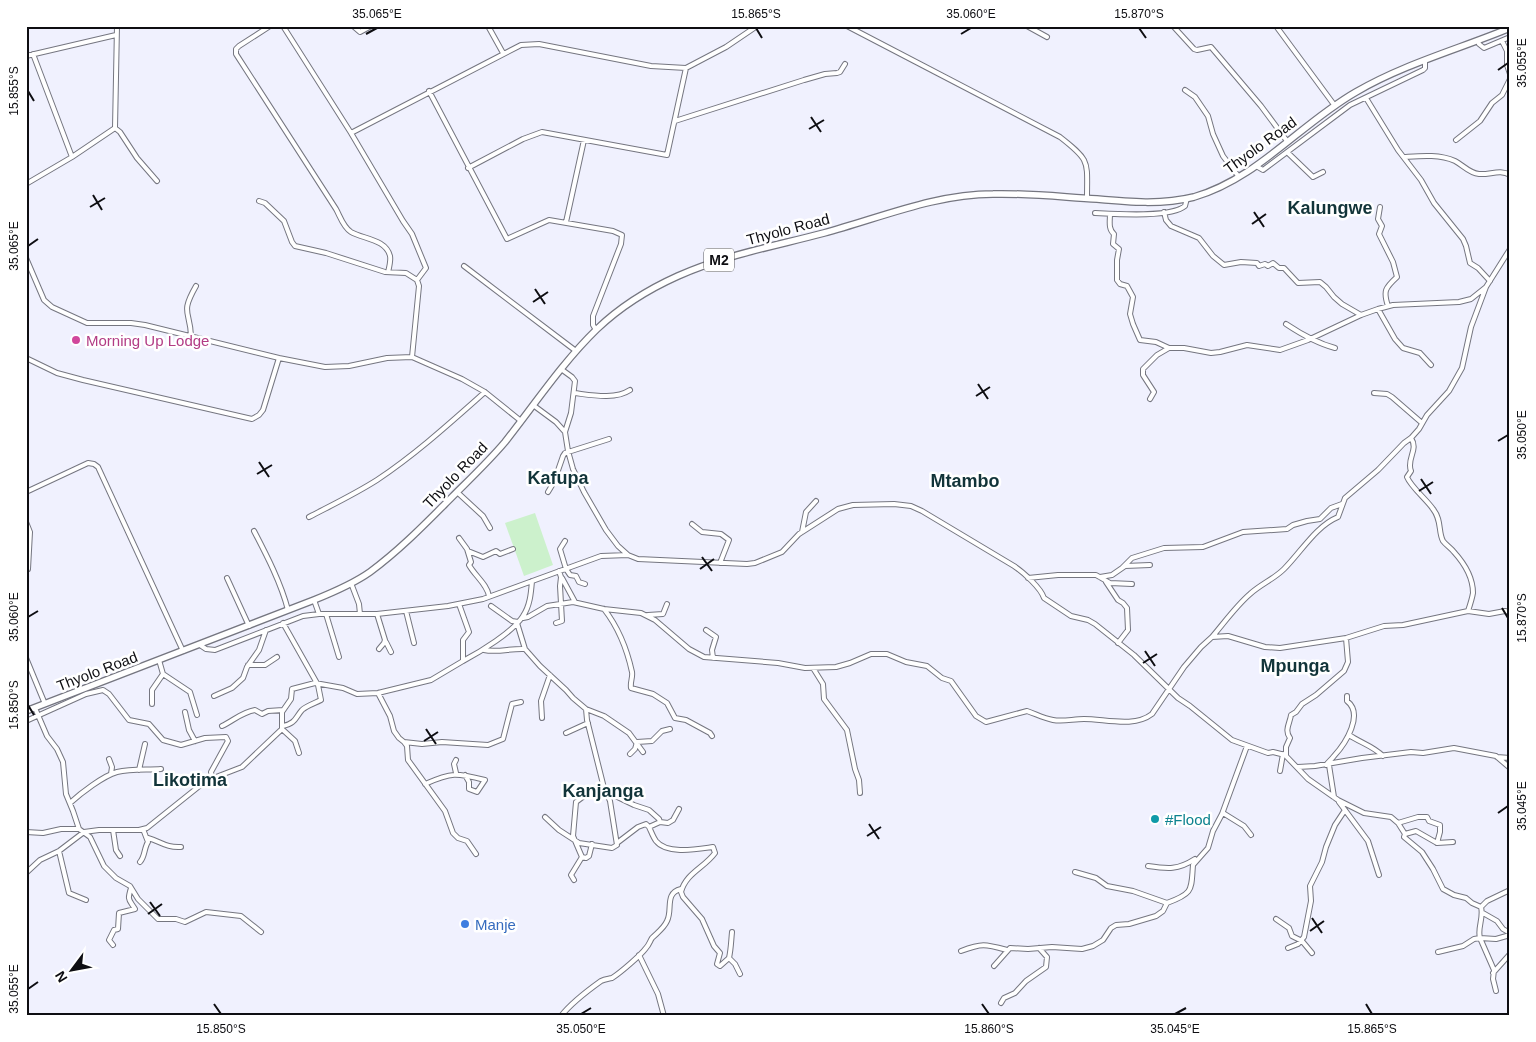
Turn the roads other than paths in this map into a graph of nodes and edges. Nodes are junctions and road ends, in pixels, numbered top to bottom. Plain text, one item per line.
1 (117, 26) edge
2 (270, 26) edge
3 (283, 26) edge
4 (353, 26) edge
5 (371, 26) edge
6 (488, 26) edge
7 (759, 26) edge
8 (777, 26) edge
9 (847, 26) edge
10 (1027, 26) edge
11 (1172, 26) edge
12 (1276, 26) edge
13 (856, 28) edge
14 (1510, 28) edge
15 (116, 35) junction
16 (1047, 37) dead end
17 (1510, 37) edge
18 (1478, 41) junction
19 (1502, 41) junction
20 (503, 53) junction
21 (33, 54) junction
22 (26, 56) edge
23 (1425, 61) junction
24 (845, 64) dead end
25 (686, 68) junction
26 (1510, 74) edge
27 (1510, 79) edge
28 (1185, 90) dead end
29 (429, 91) junction
30 (1366, 98) junction
31 (1335, 106) junction
32 (675, 121) junction
33 (114, 128) junction
34 (351, 133) junction
35 (584, 140) junction
36 (1456, 140) dead end
37 (1288, 141) junction
38 (1288, 152) junction
39 (72, 157) junction
40 (1404, 157) junction
41 (1256, 166) junction
42 (468, 168) junction
43 (1323, 172) dead end
44 (1510, 175) edge
45 (1239, 177) junction
46 (157, 181) dead end
47 (26, 184) edge
48 (1186, 198) junction
49 (1087, 199) junction
50 (259, 200) dead end
51 (1380, 207) dead end
52 (1164, 212) junction
53 (1095, 213) dead end
54 (1110, 214) junction
55 (566, 222) junction
56 (1510, 249) edge
57 (26, 258) edge
58 (464, 266) dead end
59 (388, 272) junction
60 (417, 280) junction
61 (1490, 281) junction
62 (196, 286) dead end
63 (1486, 287) junction
64 (1388, 306) junction
65 (1378, 309) junction
66 (1361, 315) junction
67 (1286, 324) dead end
68 (596, 330) junction
69 (191, 336) junction
70 (1312, 338) junction
71 (1169, 348) junction
72 (1335, 348) dead end
73 (576, 351) junction
74 (412, 357) junction
75 (26, 358) edge
76 (278, 358) junction
77 (1431, 365) dead end
78 (561, 369) junction
79 (630, 390) dead end
80 (485, 392) junction
81 (1374, 393) dead end
82 (574, 394) junction
83 (1150, 399) dead end
84 (533, 405) junction
85 (521, 420) junction
86 (1422, 423) junction
87 (565, 432) junction
88 (1411, 438) junction
89 (609, 439) dead end
90 (568, 451) junction
91 (26, 492) edge
92 (457, 492) junction
93 (548, 492) dead end
94 (816, 501) dead end
95 (1342, 504) junction
96 (309, 517) dead end
97 (26, 522) edge
98 (692, 524) dead end
99 (490, 528) dead end
100 (254, 531) dead end
101 (802, 532) junction
102 (459, 538) dead end
103 (565, 541) dead end
104 (513, 549) dead end
105 (468, 551) junction
106 (628, 555) junction
107 (720, 563) junction
108 (1150, 566) dead end
109 (1122, 568) junction
110 (28, 569) dead end
111 (566, 569) junction
112 (560, 571) junction
113 (1100, 577) junction
114 (227, 578) dead end
115 (561, 578) junction
116 (1028, 578) junction
117 (532, 581) junction
118 (1106, 582) junction
119 (351, 583) junction
120 (585, 584) dead end
121 (1132, 584) dead end
122 (489, 596) junction
123 (314, 600) junction
124 (575, 602) junction
125 (562, 603) junction
126 (459, 604) junction
127 (667, 604) dead end
128 (491, 606) dead end
129 (604, 609) junction
130 (288, 610) junction
131 (406, 611) junction
132 (1468, 611) junction
133 (1510, 612) edge
134 (319, 614) junction
135 (326, 614) junction
136 (360, 614) junction
137 (377, 614) junction
138 (648, 616) junction
139 (522, 618) junction
140 (517, 622) junction
141 (283, 623) junction
142 (556, 623) dead end
143 (249, 626) junction
144 (266, 630) junction
145 (706, 630) dead end
146 (1212, 637) junction
147 (1346, 638) junction
148 (385, 640) junction
149 (414, 643) dead end
150 (1118, 643) junction
151 (200, 645) junction
152 (379, 649) dead end
153 (526, 649) junction
154 (484, 650) junction
155 (183, 651) junction
156 (391, 652) dead end
157 (276, 657) dead end
158 (26, 658) edge
159 (339, 658) dead end
160 (713, 658) junction
161 (159, 660) junction
162 (463, 661) junction
163 (248, 665) junction
164 (813, 668) junction
165 (163, 674) junction
166 (550, 674) junction
167 (315, 683) junction
168 (81, 690) junction
169 (1168, 690) junction
170 (378, 693) junction
171 (86, 694) junction
172 (214, 696) dead end
173 (1347, 696) dead end
174 (521, 702) dead end
175 (49, 703) junction
176 (152, 704) dead end
177 (35, 708) junction
178 (55, 708) junction
179 (586, 709) junction
180 (283, 710) junction
181 (26, 711) edge
182 (185, 712) dead end
183 (196, 715) dead end
184 (38, 716) junction
185 (542, 718) dead end
186 (26, 721) edge
187 (588, 723) junction
188 (222, 726) dead end
189 (283, 727) junction
190 (670, 729) dead end
191 (566, 733) dead end
192 (1349, 734) junction
193 (712, 736) dead end
194 (195, 741) junction
195 (404, 742) junction
196 (637, 742) junction
197 (145, 744) dead end
198 (1247, 746) junction
199 (644, 752) dead end
200 (299, 754) dead end
201 (630, 754) dead end
202 (1285, 755) junction
203 (1383, 756) junction
204 (1496, 756) junction
205 (1510, 758) edge
206 (109, 759) dead end
207 (456, 760) dead end
208 (1328, 765) junction
209 (1298, 767) junction
210 (1510, 768) edge
211 (161, 769) dead end
212 (139, 770) junction
213 (1280, 771) dead end
214 (456, 773) junction
215 (111, 774) junction
216 (465, 775) junction
217 (212, 779) junction
218 (425, 784) junction
219 (605, 789) junction
220 (860, 793) dead end
221 (1336, 798) junction
222 (70, 803) junction
223 (679, 808) dead end
224 (1345, 810) junction
225 (1223, 813) junction
226 (545, 817) dead end
227 (660, 822) junction
228 (1398, 823) junction
229 (649, 826) junction
230 (78, 829) junction
231 (143, 829) junction
232 (113, 830) junction
233 (26, 832) edge
234 (84, 832) junction
235 (1405, 834) junction
236 (1251, 835) dead end
237 (148, 838) junction
238 (575, 841) junction
239 (1452, 842) dead end
240 (617, 843) junction
241 (1437, 843) junction
242 (592, 844) junction
243 (181, 847) dead end
244 (59, 850) junction
245 (476, 854) dead end
246 (120, 856) dead end
247 (1200, 856) junction
248 (582, 857) junction
249 (140, 862) dead end
250 (1148, 866) dead end
251 (1075, 872) dead end
252 (26, 873) edge
253 (1379, 875) dead end
254 (574, 880) dead end
255 (131, 888) junction
256 (681, 889) junction
257 (1510, 890) edge
258 (86, 900) dead end
259 (1167, 902) junction
260 (1481, 907) junction
261 (1483, 913) junction
262 (1276, 919) dead end
263 (261, 932) dead end
264 (732, 932) dead end
265 (1510, 934) edge
266 (1480, 938) junction
267 (1302, 941) junction
268 (113, 945) dead end
269 (1039, 948) junction
270 (1288, 948) dead end
271 (1007, 950) junction
272 (961, 951) dead end
273 (1438, 952) dead end
274 (1312, 954) dead end
275 (1510, 954) edge
276 (639, 955) junction
277 (729, 958) junction
278 (994, 966) dead end
279 (1493, 973) junction
280 (740, 974) dead end
281 (1496, 991) dead end
282 (1001, 1003) dead end
283 (561, 1016) edge
284 (664, 1016) edge

1 - 15 street
2 - 59 street
3 - 34 street
4 - 5 street
6 - 20 street
7 - 8 street
7 - 25 street
9 - 13 street
10 - 16 street
11 - 37 street
12 - 31 street
13 - 49 street
14 - 18 highway, Thyolo Road / M2
15 - 21 street
15 - 33 street
17 - 19 street
18 - 19 street
18 - 23 highway, Thyolo Road / M2
19 - 26 street
20 - 25 street
20 - 29 street
21 - 22 street
21 - 39 street
23 - 30 street
23 - 31 highway, Thyolo Road / M2
24 - 32 street
25 - 32 street
27 - 36 street
28 - 45 street
29 - 34 street
29 - 42 street
30 - 38 street
30 - 40 street
31 - 37 highway, Thyolo Road / M2
32 - 35 street
33 - 39 street
33 - 46 street
34 - 60 street
35 - 42 street
35 - 55 street
37 - 41 highway, Thyolo Road / M2
38 - 41 street
38 - 43 street
39 - 47 street
40 - 44 street
40 - 61 street
41 - 45 highway, Thyolo Road / M2
42 - 55 street
45 - 48 highway, Thyolo Road / M2
48 - 49 highway, Thyolo Road / M2
48 - 52 street
49 - 68 highway, Thyolo Road / M2
50 - 59 street
51 - 64 street
52 - 54 street
52 - 66 street
53 - 54 street
54 - 71 street
55 - 68 street
56 - 61 street
57 - 69 street
58 - 73 street
59 - 60 street
60 - 74 street
61 - 63 street
62 - 69 street
63 - 64 street
63 - 86 street
64 - 65 street
65 - 66 street
65 - 77 street
66 - 70 street
67 - 70 street
68 - 73 highway, Thyolo Road / M2
69 - 76 street
70 - 71 street
70 - 72 street
71 - 83 street
73 - 78 highway, Thyolo Road / M2
74 - 76 street
74 - 80 street
75 - 76 street
78 - 82 street
78 - 84 highway, Thyolo Road / M2
79 - 82 street
80 - 85 street
80 - 96 street
81 - 86 street
82 - 87 street
84 - 85 highway, Thyolo Road / M2
84 - 87 street
85 - 92 highway, Thyolo Road / M2
86 - 88 street
87 - 90 street
88 - 95 street
88 - 132 street
89 - 90 street
90 - 93 street
90 - 106 street
91 - 155 street
92 - 99 street
92 - 119 highway, Thyolo Road / M2
94 - 101 street
95 - 109 street
95 - 146 street
97 - 110 street
98 - 107 street
100 - 130 street
101 - 107 street
101 - 116 street
102 - 105 street
103 - 111 street
104 - 105 street
105 - 122 street
106 - 107 street
106 - 111 street
108 - 109 street
109 - 113 street
111 - 112 street
111 - 120 street
112 - 115 street
112 - 117 street
113 - 116 street
113 - 118 street
114 - 143 street
115 - 124 street
115 - 125 street
116 - 150 street
117 - 122 street
117 - 139 street
118 - 121 street
118 - 150 street
119 - 123 highway, Thyolo Road / M2
119 - 136 street
122 - 126 street
123 - 130 highway, Thyolo Road / M2
123 - 134 street
124 - 125 street
124 - 129 street
125 - 139 street
125 - 142 street
126 - 131 street
126 - 162 street
127 - 138 street
128 - 140 street
129 - 138 street
129 - 193 street
130 - 143 highway, Thyolo Road / M2
131 - 137 street
131 - 149 street
132 - 133 street
132 - 147 street
134 - 135 street
134 - 141 street
135 - 136 street
135 - 159 street
136 - 137 street
137 - 148 street
138 - 160 street
139 - 140 street
140 - 153 street
140 - 154 street
141 - 144 street
141 - 167 street
143 - 151 highway, Thyolo Road / M2
144 - 151 street
144 - 163 street
145 - 160 street
146 - 147 street
146 - 169 street
147 - 202 street
148 - 152 street
148 - 156 street
150 - 169 street
151 - 155 highway, Thyolo Road / M2
153 - 154 street
153 - 166 street
154 - 162 street
155 - 161 highway, Thyolo Road / M2
157 - 163 street
158 - 175 street
160 - 164 street
161 - 165 street
161 - 168 highway, Thyolo Road / M2
162 - 170 street
163 - 172 street
164 - 169 street
164 - 220 street
165 - 176 street
165 - 183 street
166 - 179 street
166 - 185 street
167 - 170 street
167 - 180 street
167 - 189 street
168 - 171 street
168 - 175 highway, Thyolo Road / M2
169 - 198 street
170 - 195 street
171 - 178 street
171 - 194 street
173 - 192 street
174 - 195 street
175 - 177 highway, Thyolo Road / M2
175 - 178 street
177 - 181 highway, Thyolo Road / M2
177 - 184 street
178 - 184 street
179 - 187 street
179 - 196 street
180 - 188 street
180 - 189 street
182 - 194 street
184 - 186 street
184 - 222 street
187 - 191 street
187 - 219 street
189 - 200 street
189 - 217 street
190 - 196 street
192 - 203 street
192 - 208 street
194 - 217 street
195 - 218 street
196 - 199 street
196 - 201 street
197 - 212 street
198 - 202 street
198 - 225 street
202 - 209 street
202 - 213 street
203 - 204 street
203 - 208 street
204 - 205 street
204 - 210 street
206 - 215 street
207 - 214 street
208 - 209 street
208 - 221 street
209 - 221 street
211 - 212 street
212 - 215 street
214 - 216 street
214 - 218 street
215 - 222 street
216 - 216 street
217 - 231 street
218 - 245 street
219 - 227 street
219 - 238 street
219 - 240 street
221 - 224 street
221 - 228 street
222 - 230 street
223 - 227 street
224 - 253 street
224 - 267 street
225 - 236 street
225 - 247 street
226 - 238 street
227 - 229 street
228 - 235 street
228 - 241 street
229 - 240 street
229 - 256 street
230 - 233 street
230 - 234 street
231 - 232 street
231 - 237 street
232 - 234 street
232 - 246 street
234 - 244 street
234 - 255 street
235 - 241 street
235 - 260 street
237 - 243 street
237 - 249 street
238 - 242 street
238 - 248 street
239 - 241 street
240 - 242 street
242 - 248 street
244 - 252 street
244 - 258 street
247 - 250 street
247 - 259 street
248 - 254 street
251 - 259 street
255 - 263 street
255 - 268 street
256 - 276 street
256 - 277 street
257 - 260 street
259 - 269 street
260 - 261 street
261 - 265 street
261 - 266 street
262 - 267 street
264 - 277 street
265 - 266 street
266 - 273 street
266 - 279 street
267 - 270 street
267 - 274 street
269 - 271 street
269 - 282 street
271 - 272 street
271 - 278 street
275 - 279 street
276 - 283 street
276 - 284 street
277 - 280 street
279 - 281 street

